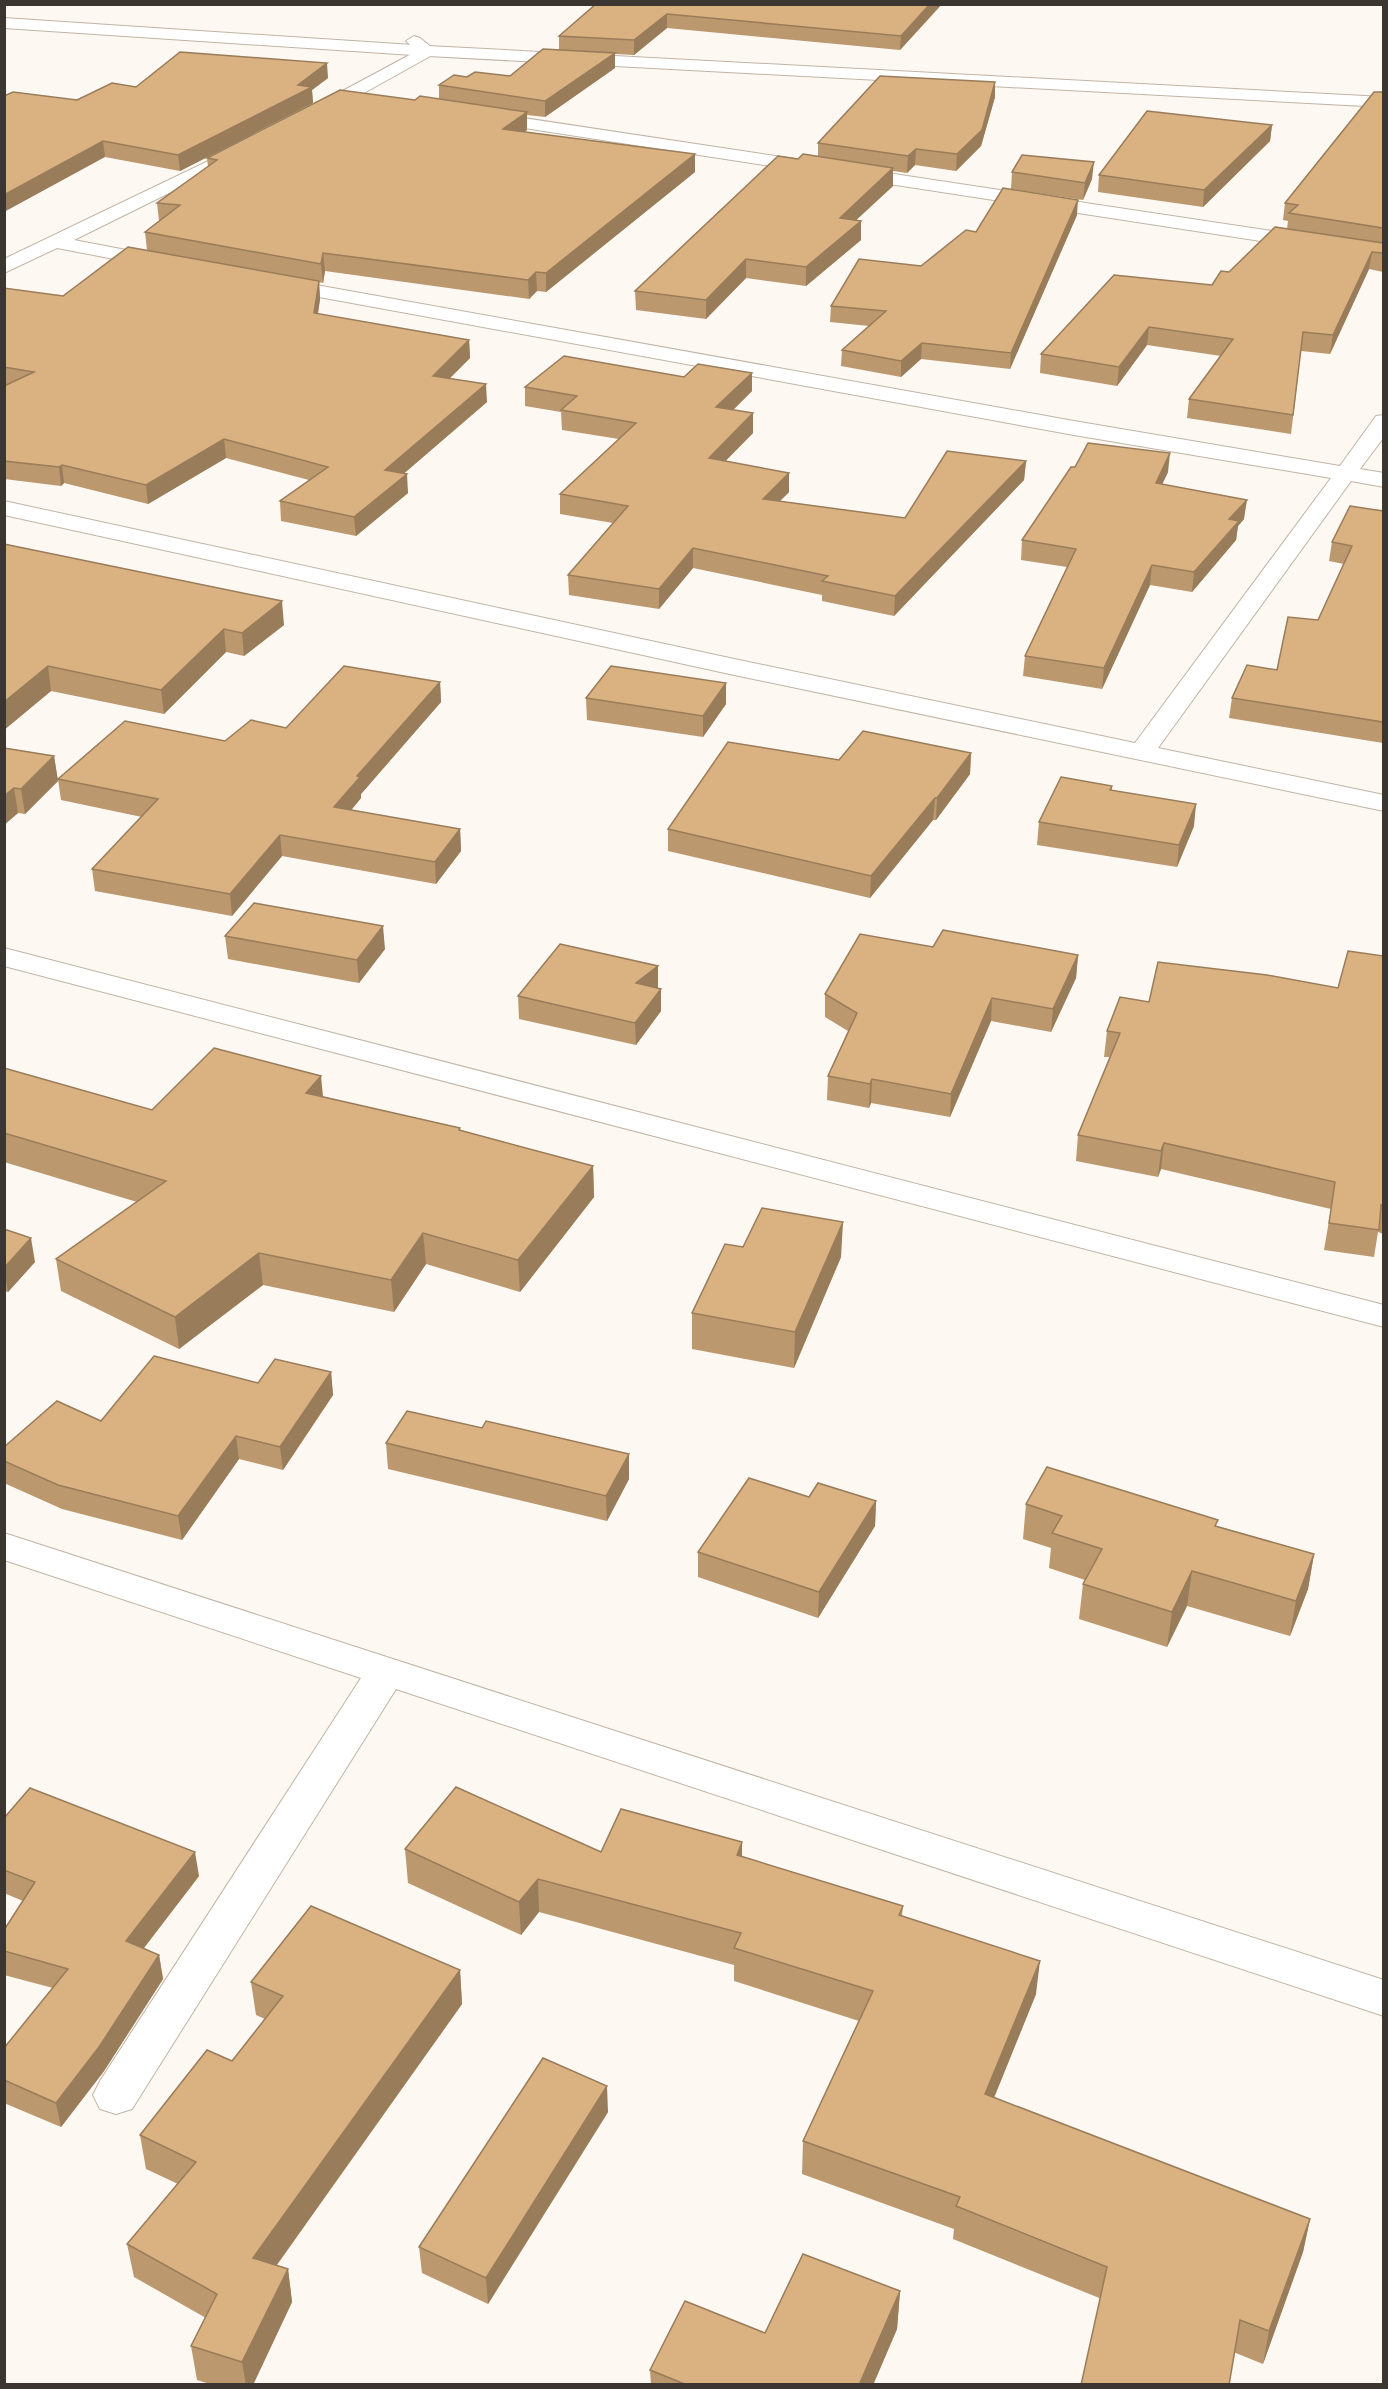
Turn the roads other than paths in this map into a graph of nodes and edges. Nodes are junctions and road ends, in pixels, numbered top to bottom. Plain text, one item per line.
1 (4, 15) edge
2 (4, 23) edge
3 (421, 46) junction
4 (1383, 93) edge
5 (349, 95) junction
6 (372, 99) edge
7 (1383, 102) edge
8 (464, 113) edge
9 (301, 120) edge
10 (262, 140) edge
11 (54, 242) junction
12 (1383, 254) edge
13 (181, 266) edge
14 (4, 267) edge
15 (262, 281) edge
16 (1383, 421) edge
17 (1346, 473) junction
18 (1383, 480) edge
19 (4, 508) edge
20 (1142, 751) junction
21 (1383, 803) edge
22 (4, 957) edge
23 (1383, 1317) edge
24 (4, 1546) edge
25 (386, 1672) junction
26 (1383, 1998) edge
27 (116, 2094) dead end

1 - 3 street
2 - 3 street
3 - 4 street
3 - 5 street
3 - 7 street
5 - 6 street
5 - 9 street
8 - 12 street
10 - 11 street
11 - 13 street
11 - 14 street
15 - 17 street
16 - 17 street
17 - 18 street
17 - 20 street
19 - 20 street
20 - 21 street
22 - 23 street
24 - 25 street
25 - 26 street
25 - 27 street

